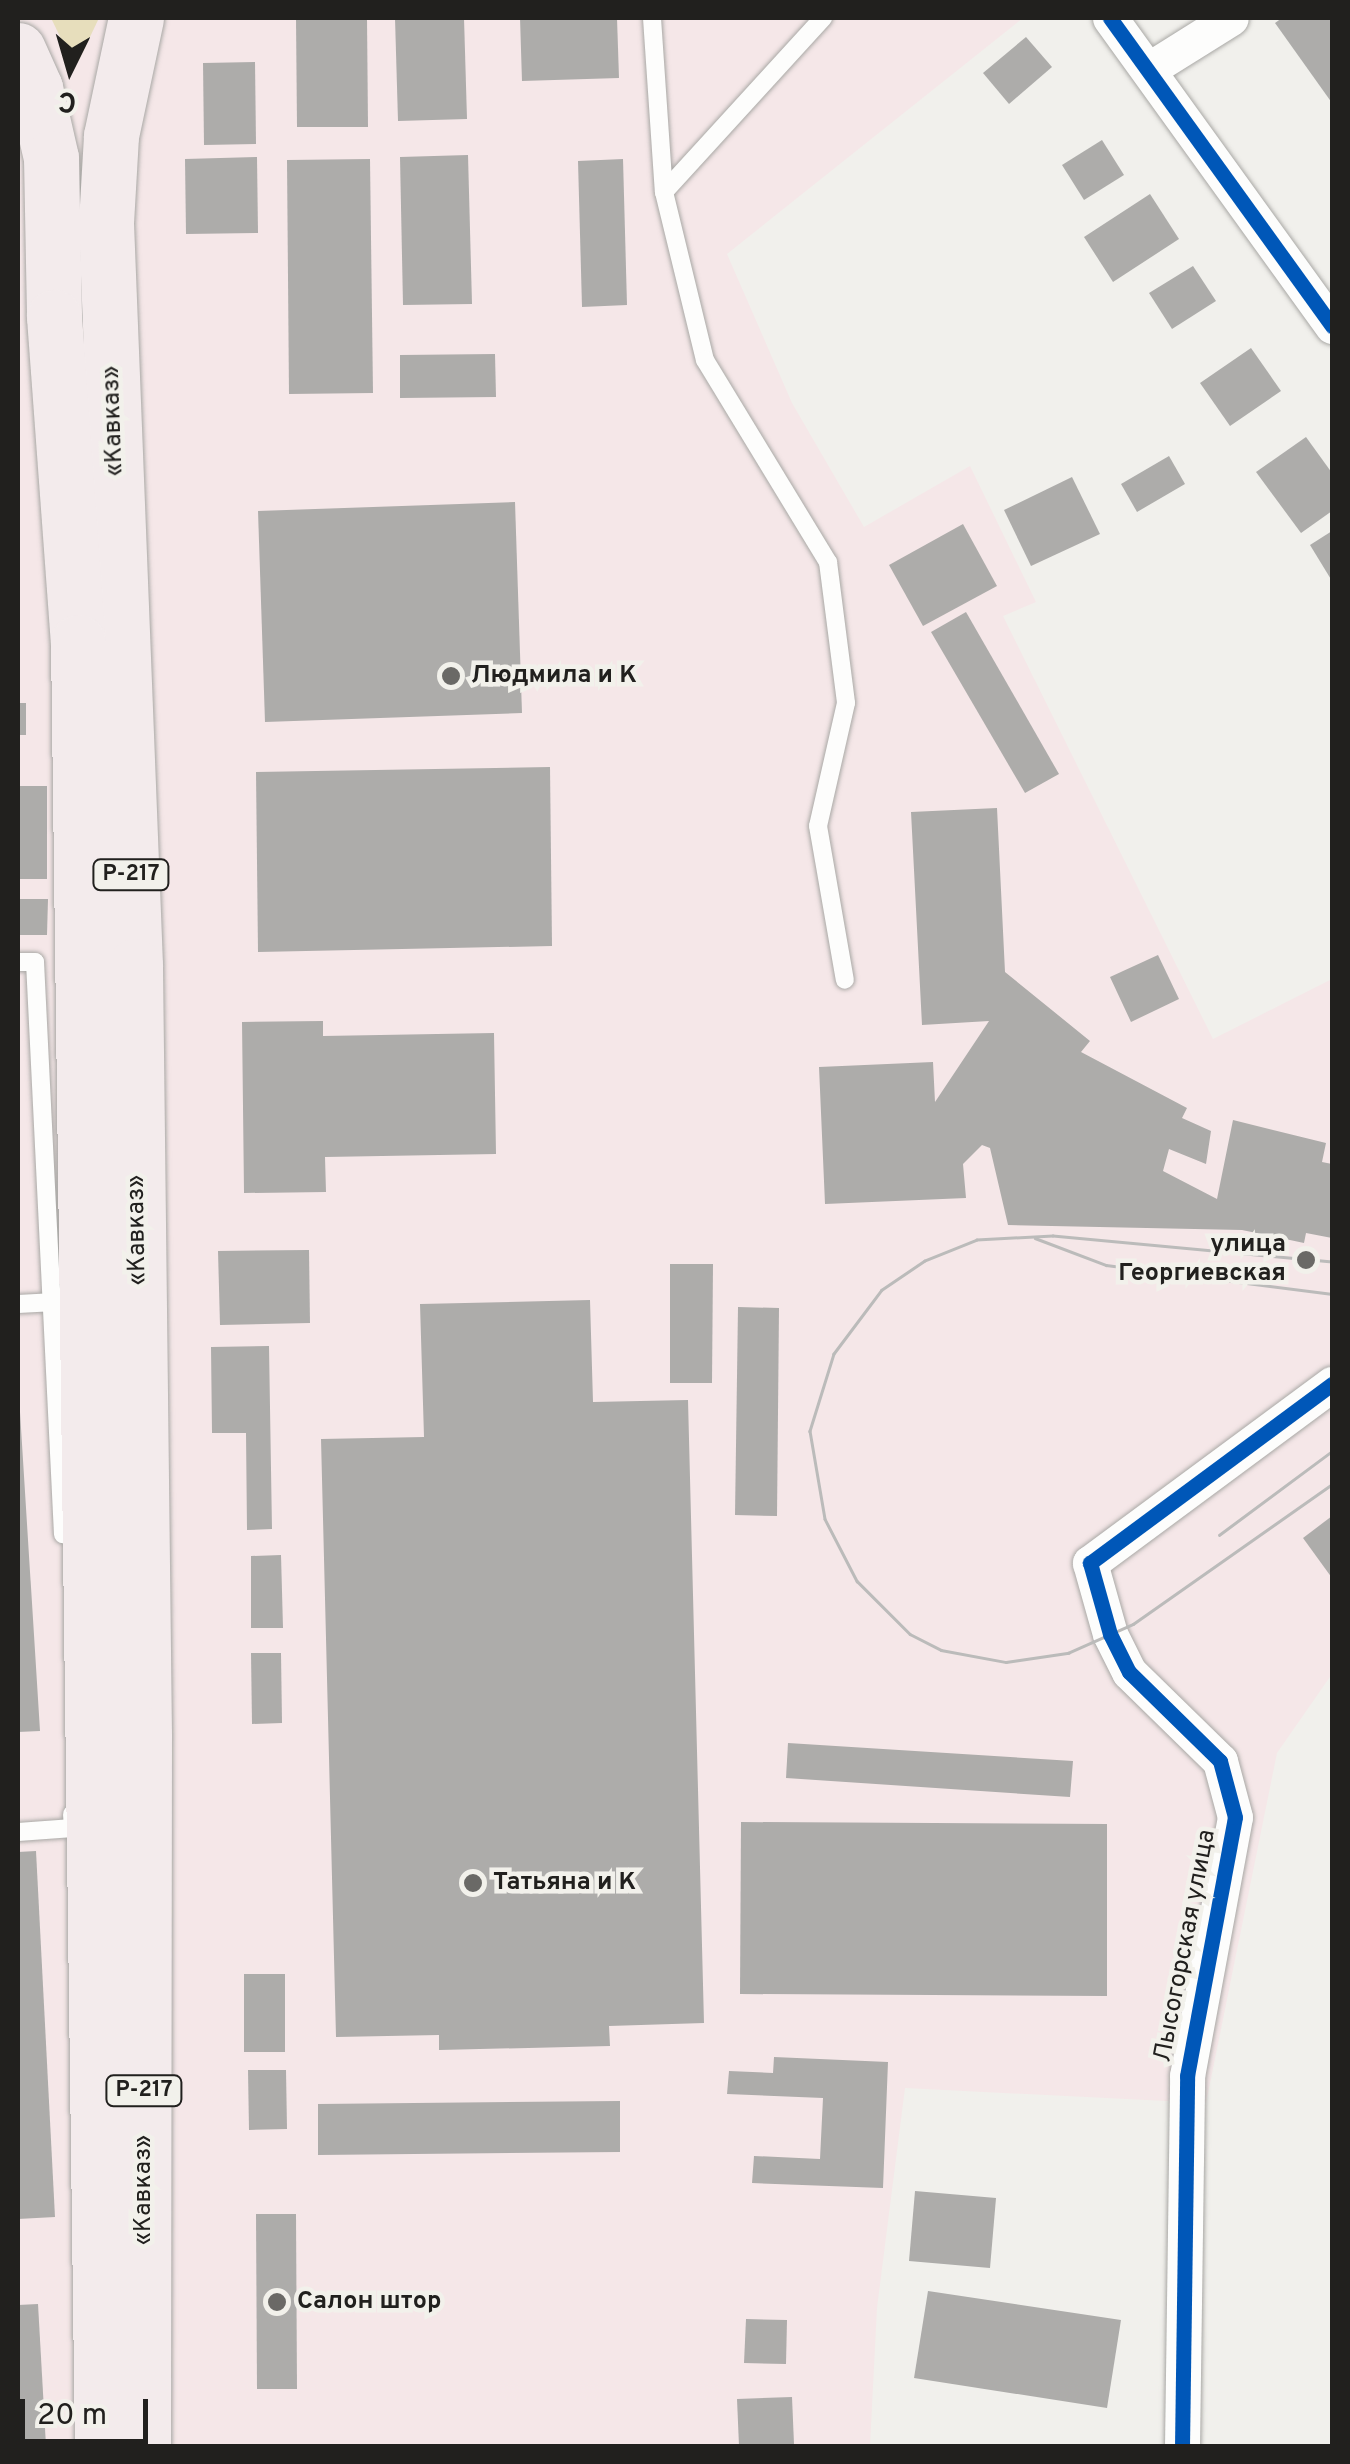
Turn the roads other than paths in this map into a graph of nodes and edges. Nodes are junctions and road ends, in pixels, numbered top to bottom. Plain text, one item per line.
1 (136, 18) edge
2 (652, 18) edge
3 (823, 18) edge
4 (1110, 18) edge
5 (1230, 18) edge
6 (18, 50) edge
7 (1151, 68) junction
8 (664, 192) junction
9 (1332, 326) edge
10 (18, 962) edge
11 (846, 980) dead end
12 (55, 1302) junction
13 (18, 1304) edge
14 (1332, 1384) edge
15 (64, 1555) dead end
16 (72, 1790) dead end
17 (18, 1832) edge
18 (102, 2446) edge
19 (143, 2446) edge
20 (1182, 2446) edge

1 - 19 main road, «Кавказ» / Р-217
2 - 8 lane
3 - 8 lane
4 - 7 street
5 - 7 street
6 - 18 main road, «Кавказ» / Р-217
7 - 9 street
8 - 11 lane
10 - 12 lane
12 - 13 lane
12 - 15 lane
14 - 20 street, Лысогорская улица
16 - 17 lane

